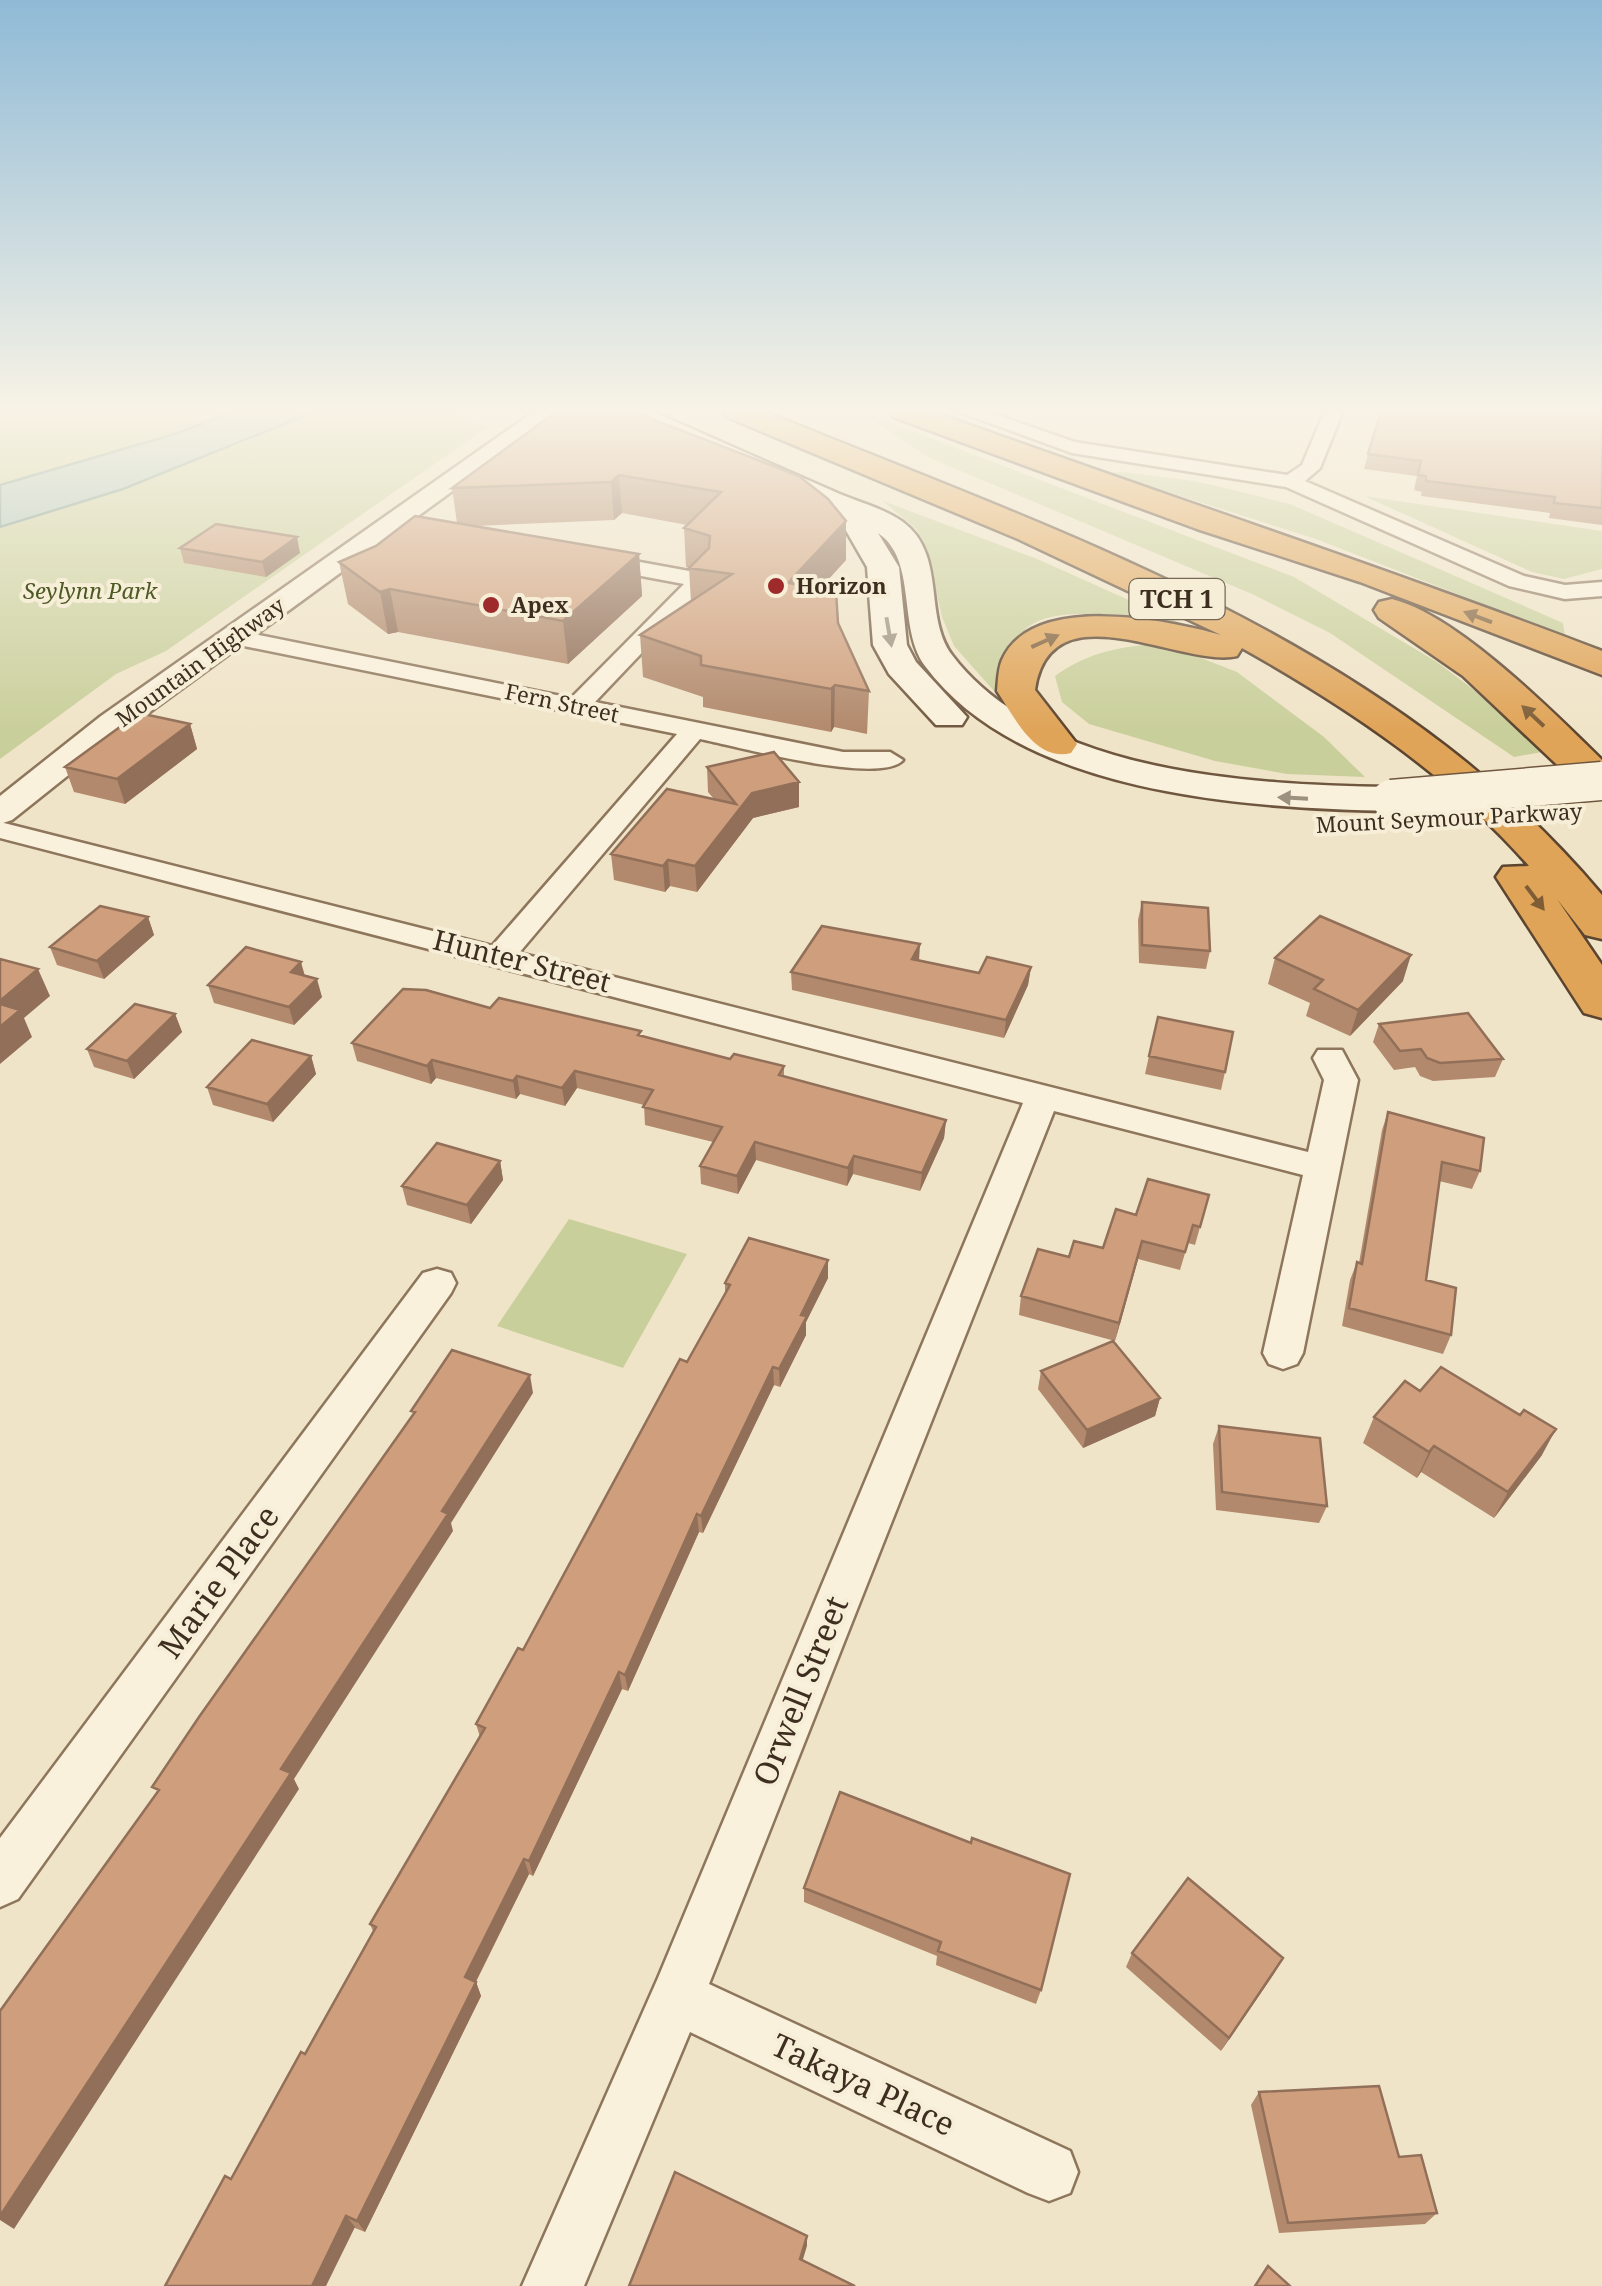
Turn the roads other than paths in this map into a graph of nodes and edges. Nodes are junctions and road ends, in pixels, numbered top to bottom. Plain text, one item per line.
1 (424, 518) edge
2 (854, 518) edge
3 (870, 518) edge
4 (988, 518) edge
5 (1025, 518) edge
6 (1197, 518) edge
7 (1373, 518) edge
8 (1209, 522) junction
9 (567, 556) edge
10 (1598, 590) edge
11 (234, 637) junction
12 (1602, 664) edge
13 (576, 706) junction
14 (692, 731) junction
15 (1057, 744) junction
16 (890, 760) dead end
17 (1602, 782) edge
18 (1602, 810) edge
19 (1401, 812) junction
20 (0, 814) edge
21 (0, 830) edge
22 (1602, 872) edge
23 (1602, 925) edge
24 (501, 955) junction
25 (1602, 1002) edge
26 (1330, 1058) dead end
27 (1044, 1094) junction
28 (1319, 1166) junction
29 (438, 1283) dead end
30 (1282, 1353) dead end
31 (0, 1881) edge
32 (676, 1997) junction
33 (1048, 2172) dead end
34 (553, 2286) edge

1 - 11 street, Mountain Highway
2 -> 19 main road, Mount Seymour Parkway
3 - 15 main road, Mount Seymour Parkway
4 - 23 highway, TCH 1
5 - 22 highway, TCH 1
6 - 8 highway
7 - 10 street
12 -> 8 highway
17 -> 8 highway
9 - 13 street
11 - 13 street, Fern Street
11 - 20 street, Mountain Highway
13 - 14 street, Fern Street
14 - 16 street, Fern Street
14 - 24 street
19 -> 15 main road, Mount Seymour Parkway
15 -> 25 highway
17 - 19 main road, Mount Seymour Parkway, bridge
18 - 19 main road, Mount Seymour Parkway
21 - 24 street, Hunter Street
24 - 27 street, Hunter Street
26 - 28 street
27 - 28 street, Hunter Street
27 - 32 street, Orwell Street
28 - 30 street
29 - 31 street, Marie Place
32 - 33 street, Takaya Place
32 - 34 street, Orwell Street

